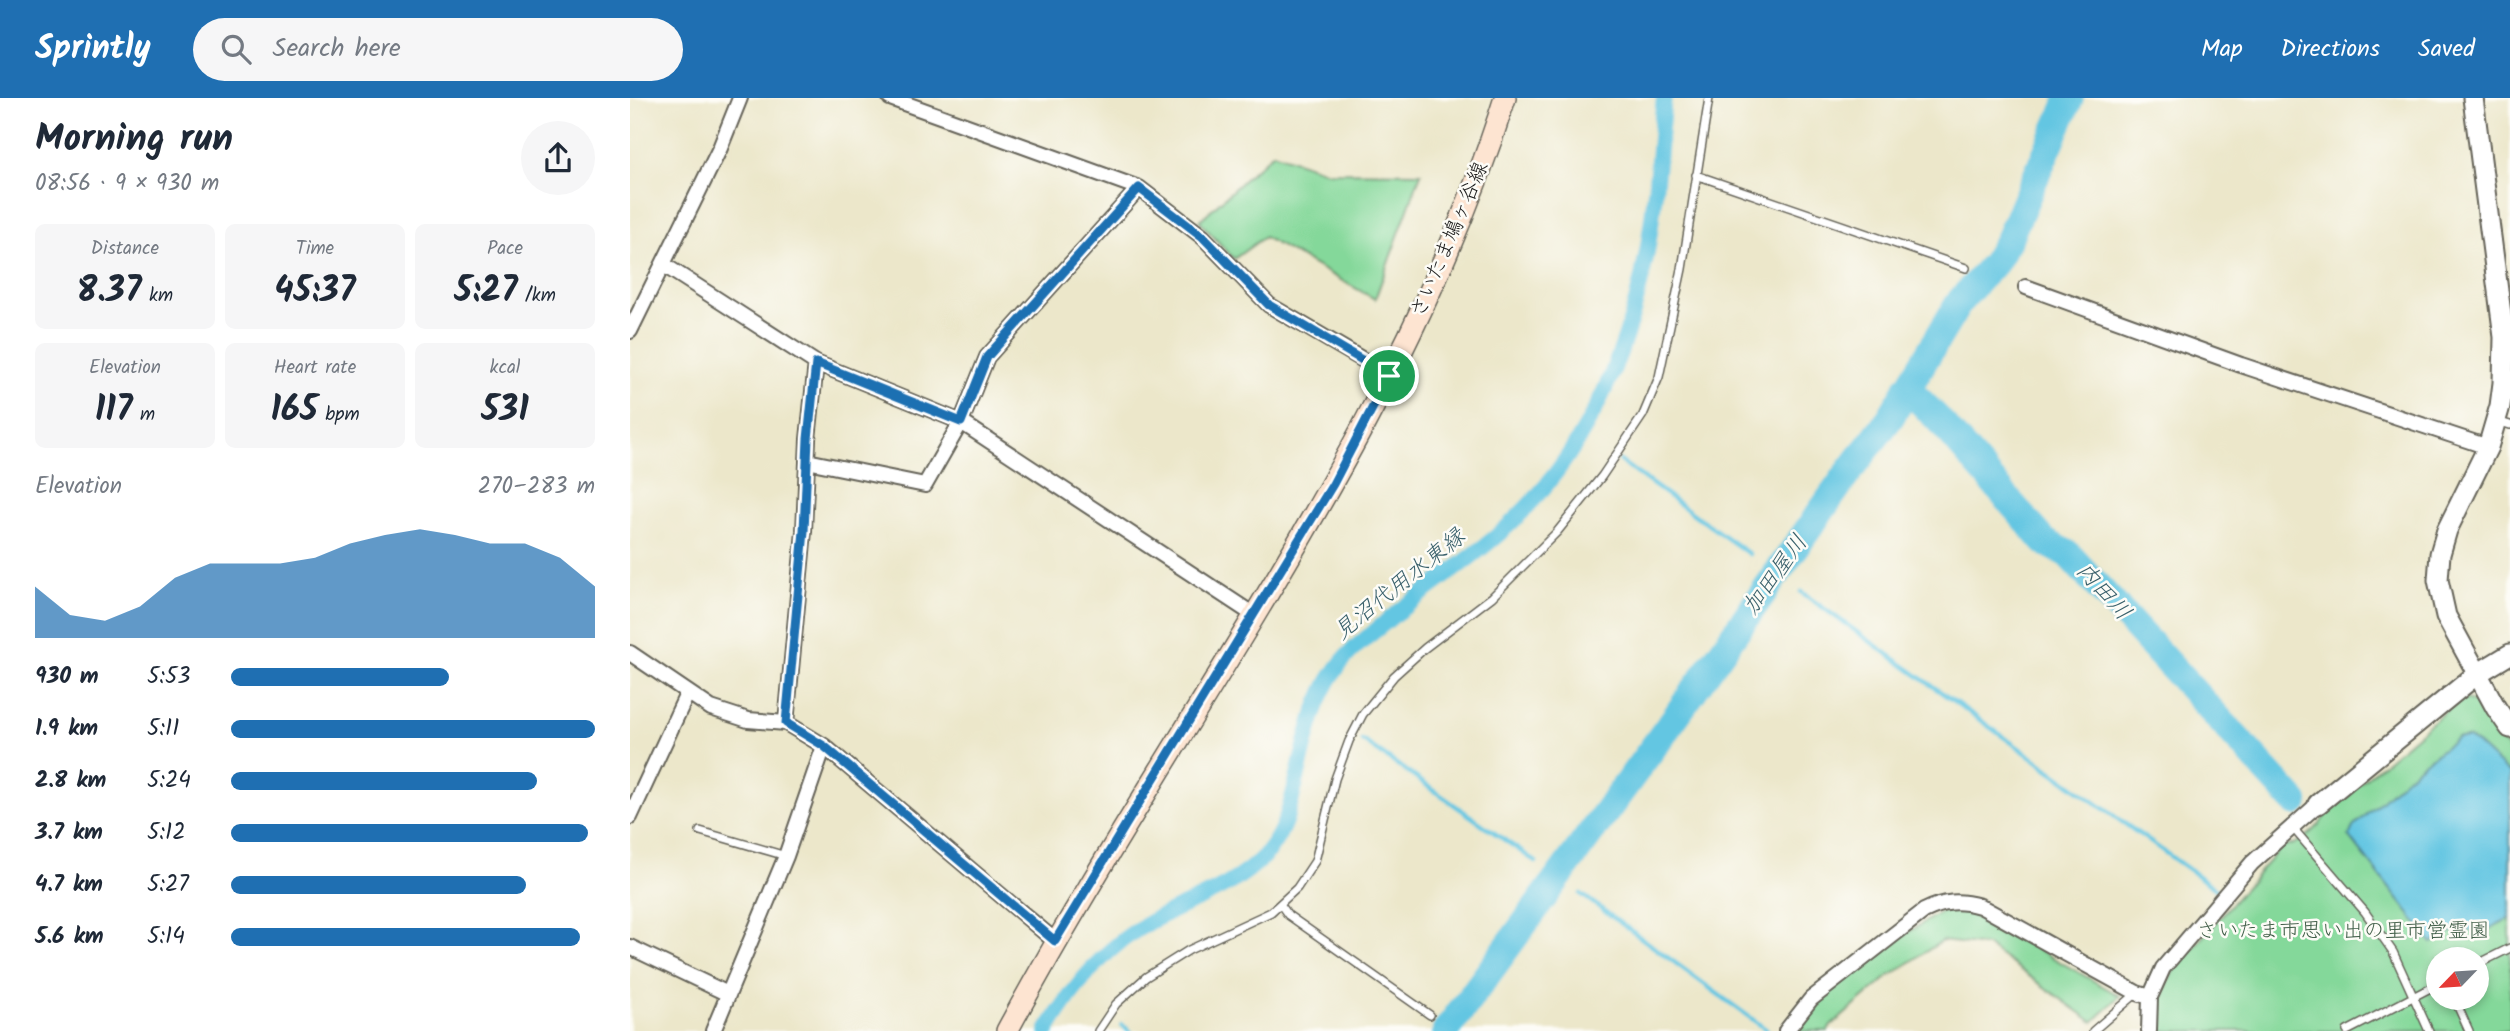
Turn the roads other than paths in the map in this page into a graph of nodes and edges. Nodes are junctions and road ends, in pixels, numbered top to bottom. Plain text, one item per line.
1 (740, 98) edge
2 (890, 98) edge
3 (1505, 98) edge
4 (1709, 98) edge
5 (2473, 98) edge
6 (1696, 175) junction
7 (1139, 188) junction
8 (664, 265) junction
9 (1966, 268) dead end
10 (2026, 287) dead end
11 (630, 331) edge
12 (816, 363) junction
13 (1389, 376) junction
14 (961, 422) junction
15 (2503, 423) edge
16 (2488, 447) junction
17 (807, 461) junction
18 (1254, 615) junction
19 (630, 653) edge
20 (2510, 654) edge
21 (2477, 674) junction
22 (687, 694) junction
23 (786, 723) junction
24 (2510, 728) edge
25 (824, 746) junction
26 (2314, 807) joint
27 (630, 817) edge
28 (2295, 824) junction
29 (700, 831) dead end
30 (786, 856) junction
31 (1280, 905) junction
32 (1055, 941) junction
33 (630, 947) edge
34 (2510, 948) edge
35 (2489, 958) edge
36 (2426, 990) edge
37 (727, 994) junction
38 (2144, 995) junction
39 (2413, 996) junction
40 (2459, 1010) edge
41 (1430, 1015) dead end
42 (713, 1031) edge
43 (1007, 1031) edge
44 (1098, 1031) edge
45 (1786, 1031) edge
46 (2093, 1031) edge
47 (2149, 1031) edge
48 (2348, 1031) edge
49 (2429, 1031) edge
50 (2469, 1031) edge

1 - 8 street
2 - 7 street
3 - 13 main road, さいたま鳩ヶ谷線
4 - 6 lane
5 - 15 street
6 - 9 lane
6 - 31 lane
7 - 13 street
7 - 14 street
8 - 11 street
8 - 12 street
10 - 16 street
12 - 14 street
12 - 17 street
13 - 18 main road, さいたま鳩ヶ谷線
14 - 17 street
14 - 18 street
15 - 16 street
16 - 21 street
17 - 23 street
18 - 32 main road, さいたま鳩ヶ谷線
19 - 22 street
20 - 21 street
21 - 24 street
21 - 26 street
22 - 23 street
22 - 27 street
23 - 25 street
25 - 30 street
25 - 32 street
26 - 28 street
28 - 38 street
28 - 39 lane
29 - 30 lane
30 - 37 street
31 - 41 lane
31 - 44 lane
32 - 43 main road, さいたま鳩ヶ谷線
33 - 37 street
34 - 35 lane
36 - 39 lane
37 - 42 street
38 - 45 street
38 - 46 lane
38 - 47 street
39 - 48 lane
39 - 49 lane
40 - 50 lane

